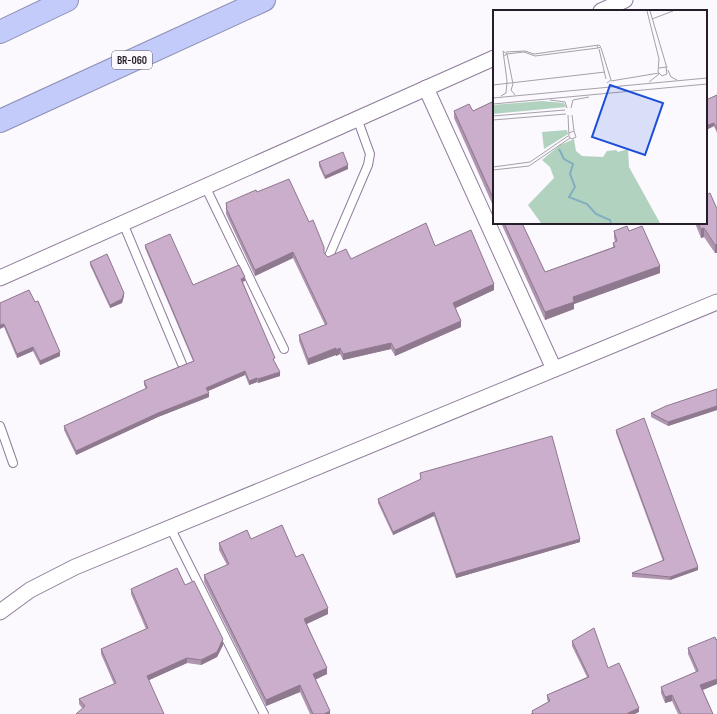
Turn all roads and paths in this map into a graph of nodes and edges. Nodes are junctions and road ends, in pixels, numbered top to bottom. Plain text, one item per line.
1 (67, 0) edge
2 (264, 0) edge
3 (625, 0) edge
4 (602, 10) edge
5 (0, 32) edge
6 (493, 58) edge
7 (426, 88) junction
8 (357, 118) junction
9 (0, 121) edge
10 (206, 186) junction
11 (123, 223) junction
12 (329, 256) edge
13 (0, 278) edge
14 (717, 302) edge
15 (284, 349) dead end
16 (182, 364) edge
17 (554, 370) junction
18 (0, 426) edge
19 (13, 463) dead end
20 (170, 527) junction
21 (0, 612) edge
22 (264, 714) edge

1 - 5 highway
2 - 9 highway, BR-060
3 - 4 street
6 - 7 street
7 - 8 street
7 - 17 street
8 - 10 street
8 - 12 lane
10 - 11 street
10 - 15 lane
11 - 13 street
11 - 16 lane
14 - 17 street
17 - 20 street
18 - 19 lane
20 - 21 street
20 - 22 lane

